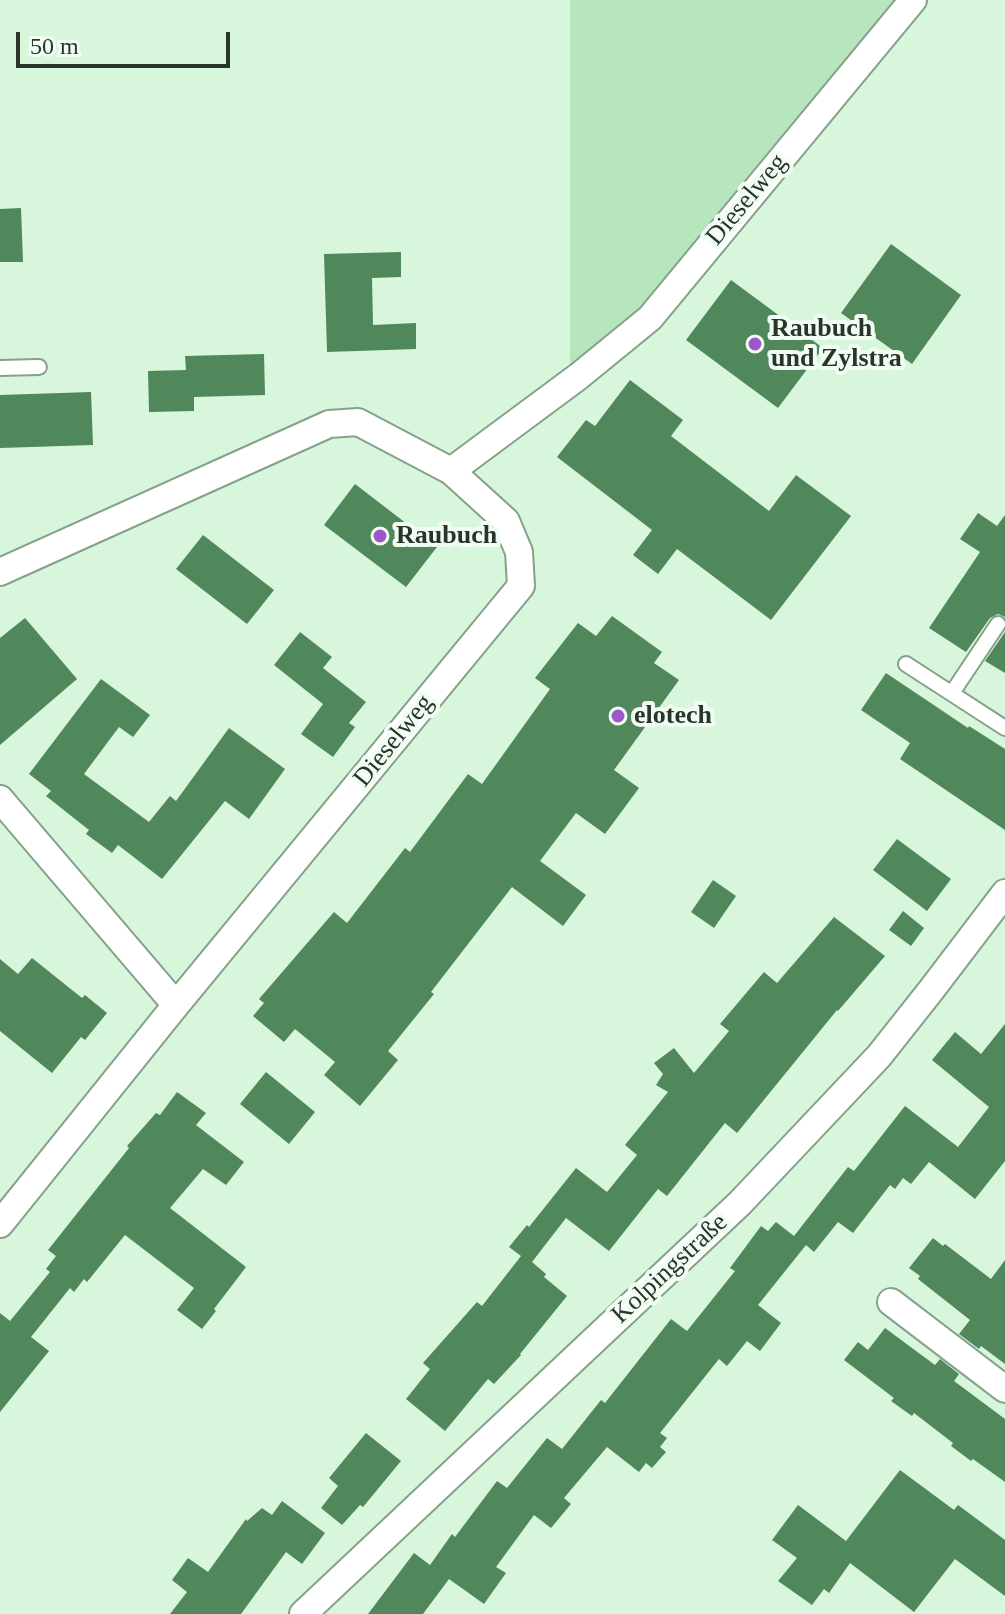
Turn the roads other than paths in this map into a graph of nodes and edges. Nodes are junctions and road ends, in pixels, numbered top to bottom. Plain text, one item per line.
1 (913, 0) edge
2 (39, 367) dead end
3 (0, 368) edge
4 (451, 471) junction
5 (0, 572) edge
6 (998, 624) dead end
7 (906, 664) dead end
8 (952, 693) junction
9 (1005, 728) edge
10 (0, 799) edge
11 (1005, 893) edge
12 (176, 1005) junction
13 (0, 1224) edge
14 (891, 1302) dead end
15 (1005, 1389) edge
16 (303, 1614) edge

1 - 4 street, Dieselweg
2 - 3 lane
4 - 5 street, Dieselweg
4 - 12 street, Dieselweg
6 - 8 lane
7 - 8 lane
8 - 9 lane
10 - 12 street
11 - 16 street, Kolpingstraße
12 - 13 street, Dieselweg
14 - 15 street

